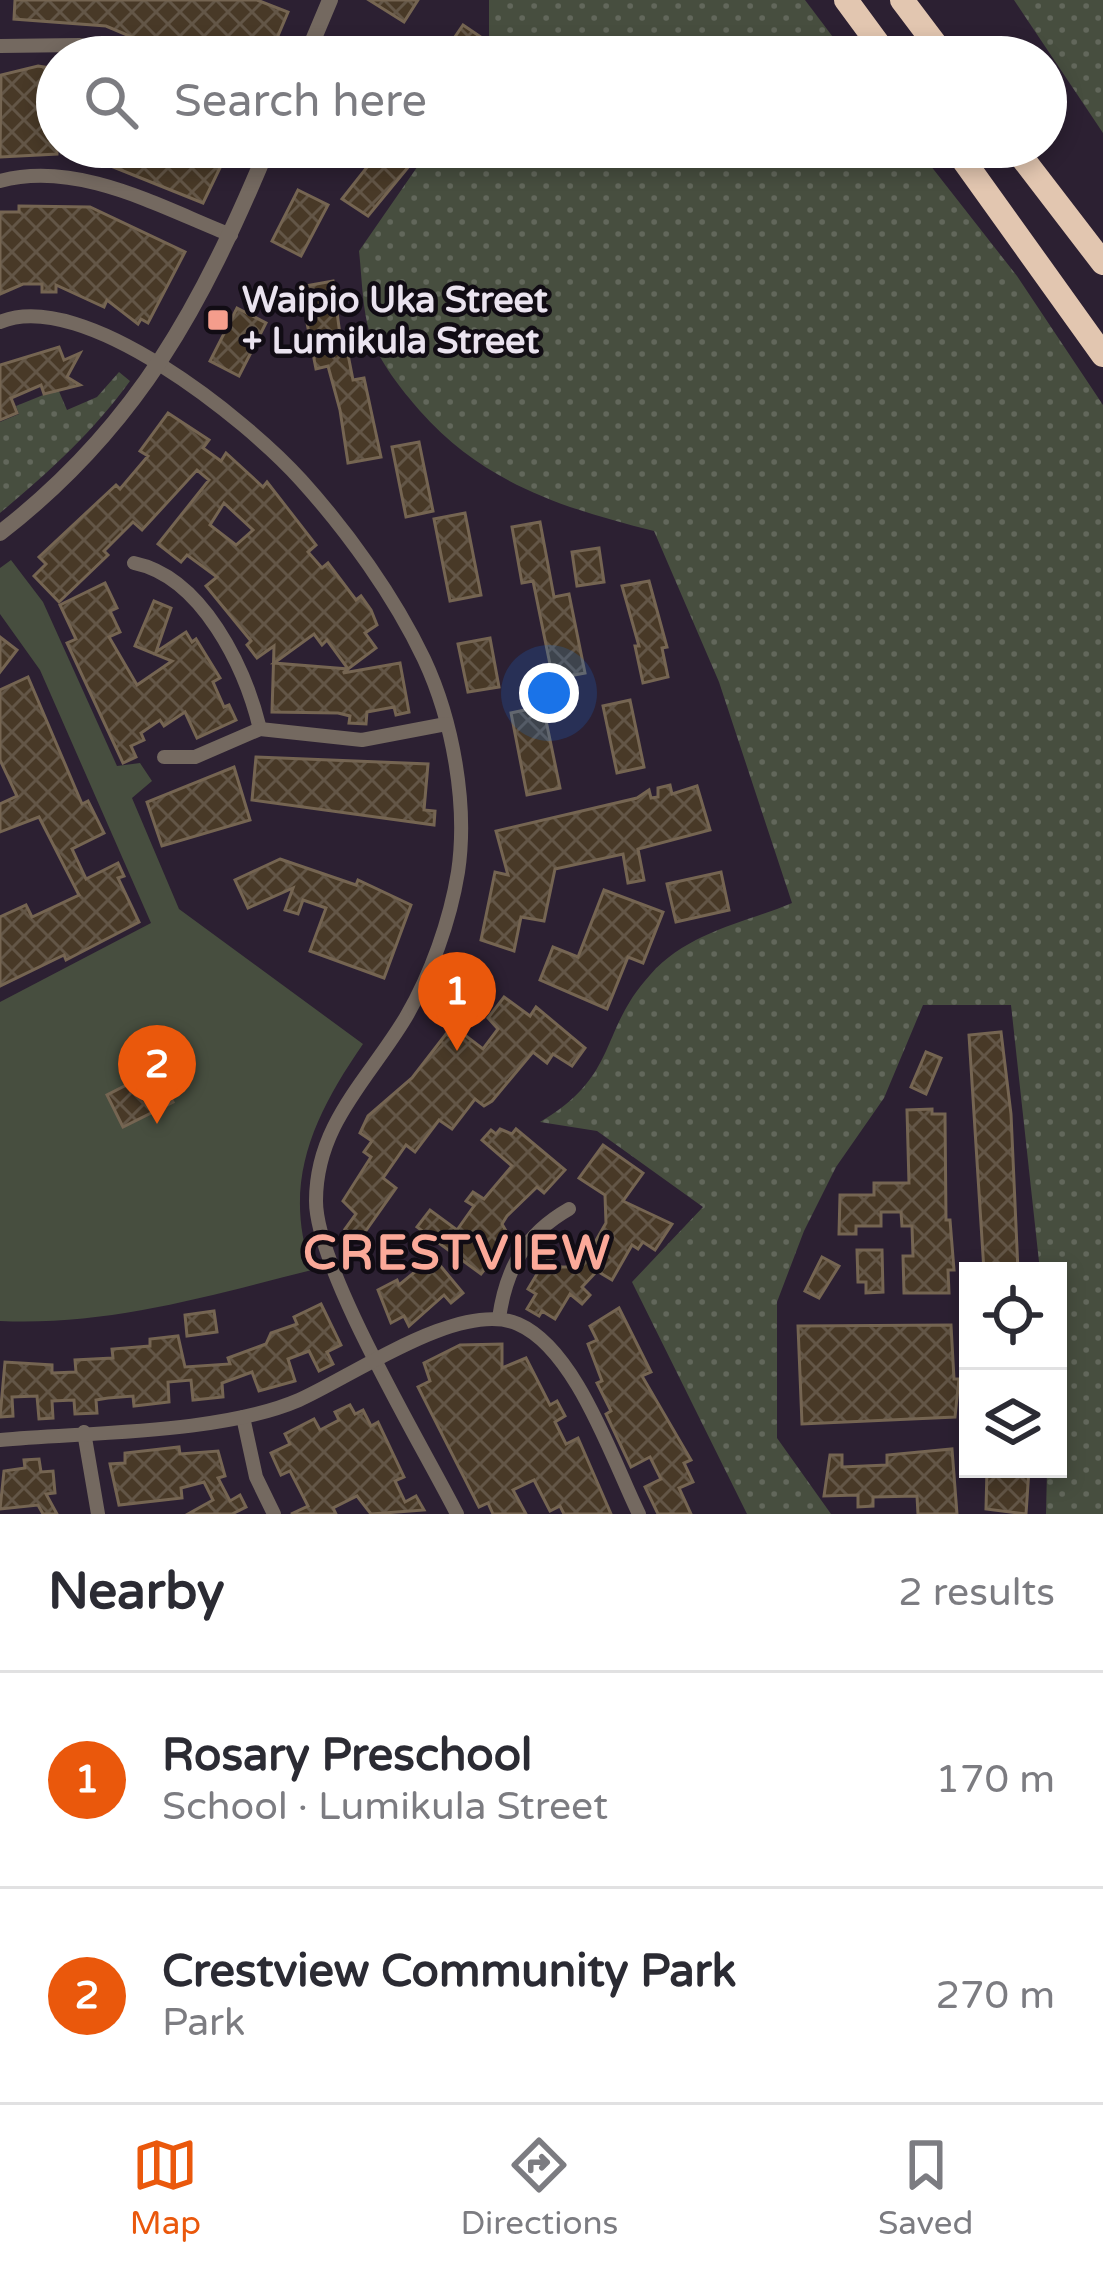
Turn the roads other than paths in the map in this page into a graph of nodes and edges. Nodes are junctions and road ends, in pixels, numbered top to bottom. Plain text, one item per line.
1 (846, 0) edge
2 (902, 0) edge
3 (327, 1) edge
4 (314, 36) edge
5 (873, 36) edge
6 (930, 36) edge
7 (0, 46) edge
8 (36, 46) edge
9 (259, 168) edge
10 (969, 168) edge
11 (1030, 168) edge
12 (0, 181) edge
13 (231, 235) junction
14 (1103, 263) edge
15 (0, 322) edge
16 (1103, 355) edge
17 (160, 368) junction
18 (0, 533) edge
19 (134, 563) dead end
20 (446, 724) junction
21 (260, 729) junction
22 (164, 757) dead end
23 (568, 1210) dead end
24 (499, 1318) junction
25 (380, 1361) junction
26 (243, 1417) junction
27 (84, 1432) junction
28 (0, 1440) edge
29 (98, 1514) edge
30 (274, 1514) edge
31 (457, 1514) edge
32 (639, 1514) edge

1 - 5 highway
2 - 6 highway
3 - 4 street
7 - 8 street
9 - 13 street
10 - 16 highway
11 - 14 highway
12 - 13 street
13 - 17 street
15 - 17 street
17 - 18 street
17 - 20 street
19 - 21 street
20 - 21 street
20 - 25 street
21 - 22 street
23 - 24 street
24 - 25 street
24 - 32 street
25 - 26 street
25 - 31 street
26 - 27 street
26 - 30 street
27 - 28 street
27 - 29 street

